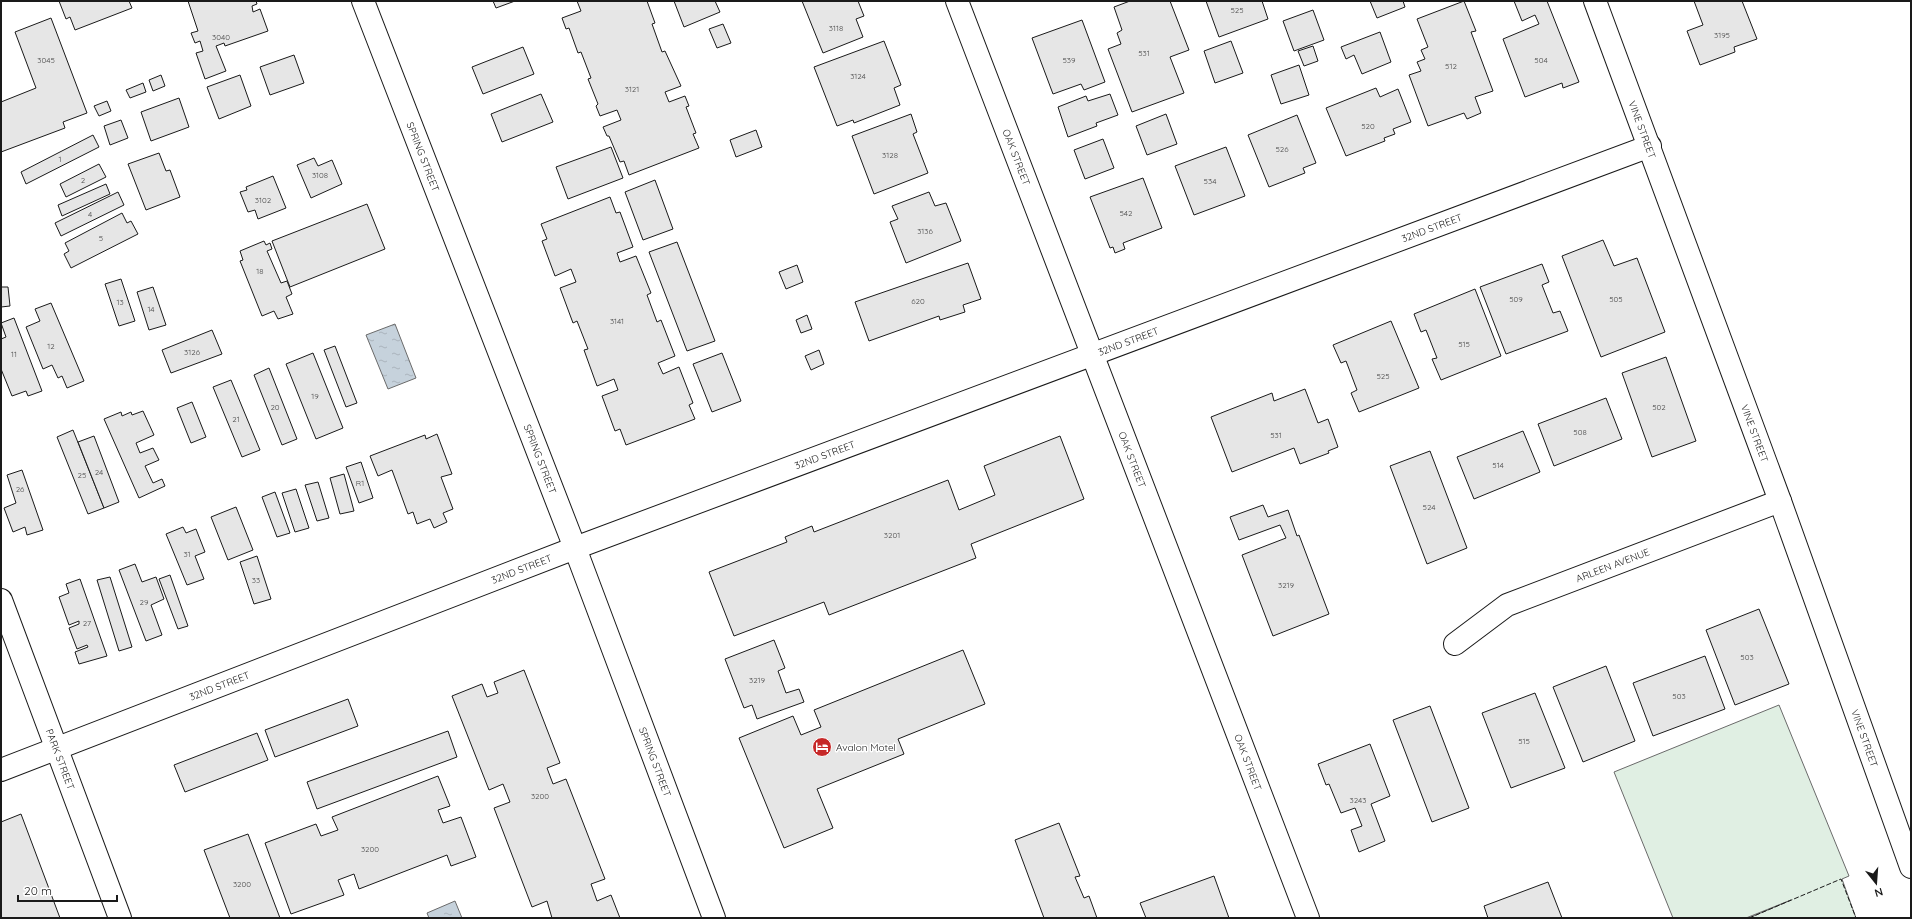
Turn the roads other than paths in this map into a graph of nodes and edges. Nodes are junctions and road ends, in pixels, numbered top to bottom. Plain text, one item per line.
1 (363, 1) edge
2 (957, 1) edge
3 (1595, 1) edge
4 (1650, 146) junction
5 (1092, 353) junction
6 (1780, 501) junction
7 (575, 548) junction
8 (1, 600) edge
9 (1455, 644) dead end
10 (57, 749) junction
11 (1, 770) edge
12 (1911, 867) edge
13 (120, 918) edge
14 (714, 918) edge
15 (1308, 918) edge

1 - 7 street, SPRING STREET
2 - 5 street, OAK STREET
3 - 4 street, VINE STREET
4 - 5 street, 32ND STREET
4 - 6 street, VINE STREET
5 - 7 street, 32ND STREET
5 - 15 street, OAK STREET
6 - 9 street, ARLEEN AVENUE
6 - 12 street, VINE STREET
7 - 10 street, 32ND STREET
7 - 14 street, SPRING STREET
8 - 10 street, PARK STREET
10 - 11 street, 32ND STREET
10 - 13 street, PARK STREET

